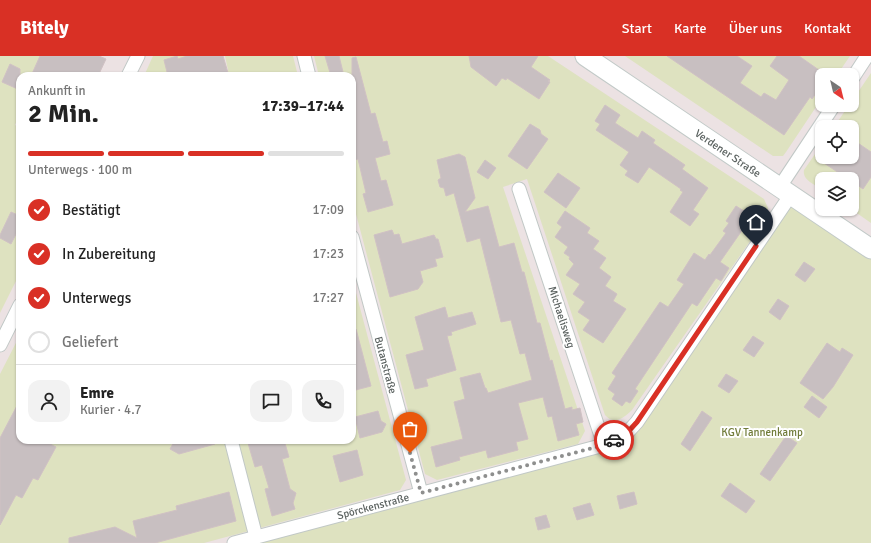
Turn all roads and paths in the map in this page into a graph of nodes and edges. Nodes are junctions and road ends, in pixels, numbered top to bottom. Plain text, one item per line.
1 (138, 56) edge
2 (304, 56) edge
3 (585, 56) edge
4 (867, 56) edge
5 (859, 68) edge
6 (130, 72) edge
7 (308, 72) edge
8 (830, 112) edge
9 (519, 189) dead end
10 (785, 192) junction
11 (871, 249) edge
12 (356, 252) edge
13 (16, 313) edge
14 (0, 345) edge
15 (232, 444) edge
16 (604, 445) junction
17 (421, 493) junction
18 (256, 537) junction
19 (234, 543) edge

1 - 6 street
2 - 7 street
3 - 10 street, Verdener Straße
4 - 5 street
8 - 10 street, Spörckenstraße
9 - 16 street, Michaelisweg
10 - 11 street, Verdener Straße
10 - 16 street, Spörckenstraße
12 - 17 street, Butanstraße
13 - 14 street
15 - 18 street
16 - 17 street, Spörckenstraße
17 - 18 street, Spörckenstraße
18 - 19 street, Spörckenstraße

